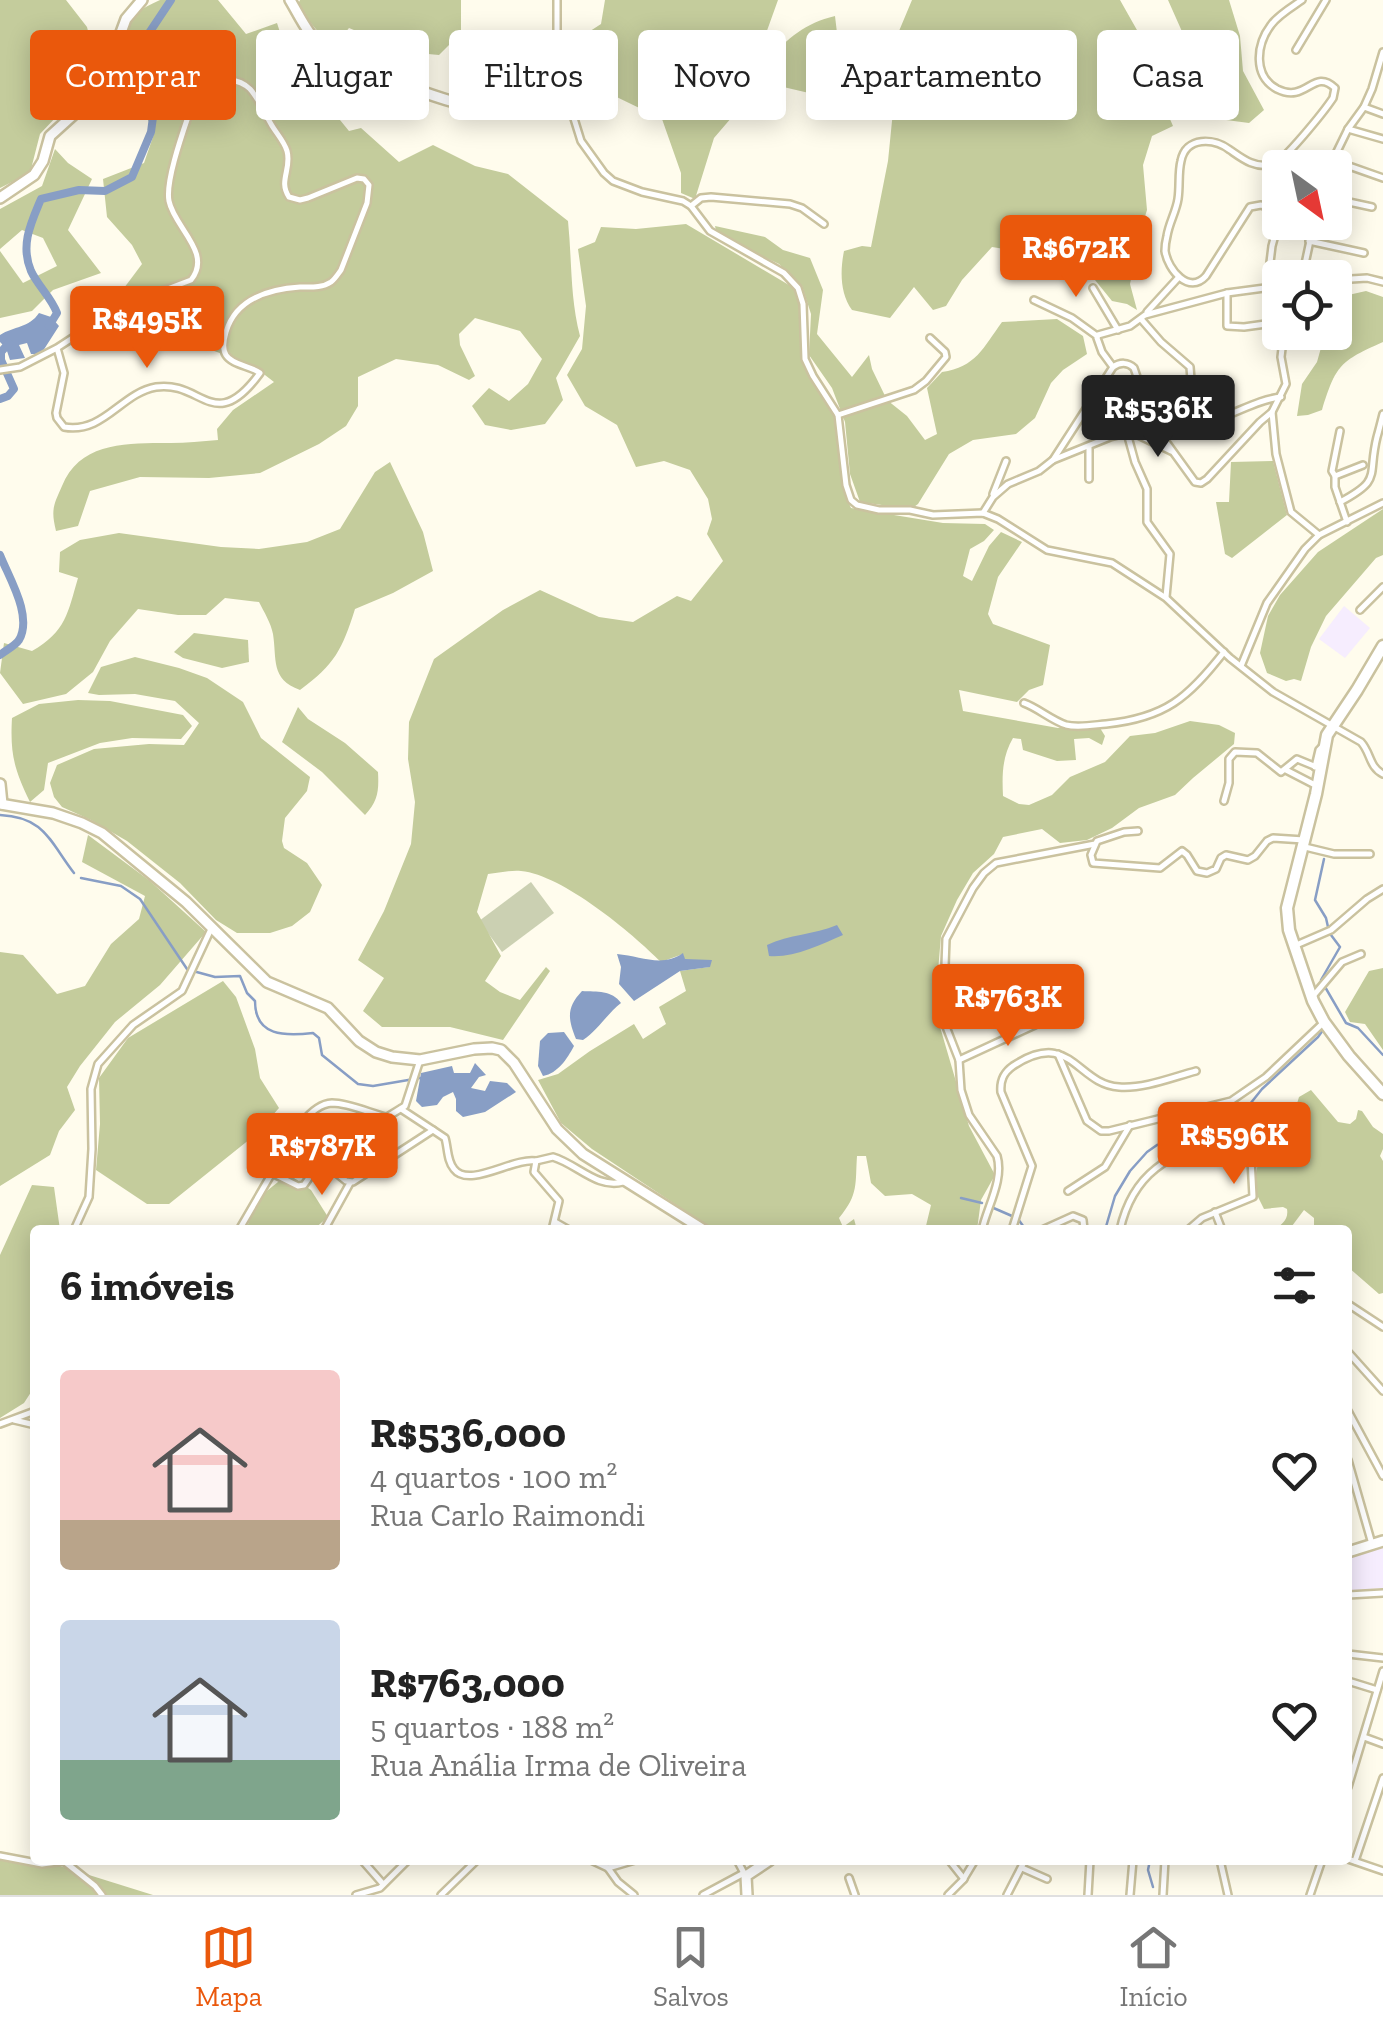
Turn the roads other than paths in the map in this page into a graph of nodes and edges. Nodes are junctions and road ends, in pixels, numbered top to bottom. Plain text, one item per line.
1 (142, 0) edge
2 (290, 0) edge
3 (557, 0) edge
4 (1302, 0) edge
5 (1326, 0) edge
6 (557, 30) edge
7 (1296, 50) dead end
8 (1383, 52) edge
9 (449, 100) edge
10 (1364, 107) junction
11 (1383, 114) edge
12 (574, 120) edge
13 (1348, 129) junction
14 (1383, 139) edge
15 (1337, 150) edge
16 (1352, 170) edge
17 (1383, 178) edge
18 (0, 198) edge
19 (1352, 202) edge
20 (1262, 205) edge
21 (690, 206) junction
22 (1372, 207) dead end
23 (824, 224) dead end
24 (1309, 241) joint
25 (1364, 253) dead end
26 (1305, 260) edge
27 (1179, 277) junction
28 (1352, 279) edge
29 (1383, 282) edge
30 (1262, 287) edge
31 (1093, 288) dead end
32 (1227, 293) junction
33 (1034, 300) dead end
34 (1143, 317) junction
35 (1262, 324) edge
36 (1118, 330) junction
37 (1097, 336) junction
38 (930, 338) dead end
39 (57, 348) junction
40 (1282, 350) edge
41 (1114, 368) junction
42 (0, 370) edge
43 (1281, 397) junction
44 (1272, 412) junction
45 (1383, 414) edge
46 (838, 415) junction
47 (1340, 431) dead end
48 (1127, 433) junction
49 (1089, 447) junction
50 (1174, 452) junction
51 (1006, 460) dead end
52 (1053, 460) junction
53 (1363, 465) dead end
54 (1335, 476) junction
55 (1089, 479) dead end
56 (992, 497) junction
57 (1340, 502) junction
58 (1383, 502) edge
59 (982, 513) junction
60 (1347, 522) junction
61 (1318, 536) junction
62 (1383, 587) edge
63 (1166, 598) junction
64 (1360, 610) dead end
65 (1383, 646) edge
66 (1224, 652) junction
67 (1241, 666) junction
68 (1024, 703) dead end
69 (1331, 726) junction
70 (1317, 769) junction
71 (1286, 770) junction
72 (1383, 774) edge
73 (0, 784) edge
74 (1317, 786) junction
75 (1224, 801) dead end
76 (1, 804) edge
77 (1138, 831) dead end
78 (1303, 843) junction
79 (1095, 844) junction
80 (1370, 854) dead end
81 (1383, 889) edge
82 (212, 927) junction
83 (1294, 946) junction
84 (1361, 954) dead end
85 (1312, 998) junction
86 (1324, 1022) junction
87 (1035, 1025) dead end
88 (1057, 1053) junction
89 (420, 1060) junction
90 (959, 1060) junction
91 (1196, 1071) dead end
92 (1383, 1094) edge
93 (400, 1109) junction
94 (386, 1117) junction
95 (1130, 1125) junction
96 (433, 1130) junction
97 (1238, 1130) dead end
98 (323, 1158) junction
99 (1252, 1160) dead end
100 (536, 1161) junction
101 (1102, 1169) junction
102 (272, 1173) junction
103 (1100, 1179) dead end
104 (626, 1181) junction
105 (350, 1183) junction
106 (1068, 1192) dead end
107 (1216, 1212) junction
108 (555, 1222) junction
109 (76, 1225) edge
110 (242, 1225) edge
111 (327, 1225) edge
112 (554, 1225) edge
113 (560, 1225) edge
114 (696, 1225) edge
115 (984, 1225) edge
116 (1014, 1225) edge
117 (1053, 1225) edge
118 (1084, 1225) edge
119 (1122, 1225) edge
120 (1193, 1225) edge
121 (1220, 1225) edge
122 (1352, 1307) edge
123 (1383, 1328) edge
124 (1352, 1356) edge
125 (1383, 1391) edge
126 (30, 1413) edge
127 (1352, 1418) edge
128 (12, 1419) junction
129 (0, 1424) edge
130 (30, 1424) edge
131 (1352, 1472) edge
132 (1383, 1476) edge
133 (1375, 1542) edge
134 (1383, 1593) edge
135 (1352, 1595) edge
136 (1352, 1654) edge
137 (1383, 1658) edge
138 (1383, 1671) edge
139 (1352, 1682) edge
140 (1378, 1690) junction
141 (1364, 1737) junction
142 (1383, 1744) edge
143 (1352, 1764) edge
144 (1383, 1778) edge
145 (0, 1856) edge
146 (1352, 1860) edge
147 (30, 1862) edge
148 (73, 1865) edge
149 (365, 1865) edge
150 (404, 1865) edge
151 (472, 1865) edge
152 (602, 1865) edge
153 (618, 1865) edge
154 (740, 1865) edge
155 (761, 1865) edge
156 (953, 1865) edge
157 (972, 1865) edge
158 (1023, 1865) edge
159 (1090, 1865) edge
160 (1133, 1865) edge
161 (1165, 1865) edge
162 (1221, 1865) edge
163 (1320, 1865) edge
164 (608, 1868) junction
165 (1022, 1868) junction
166 (1383, 1871) edge
167 (745, 1874) junction
168 (848, 1878) dead end
169 (964, 1879) junction
170 (1047, 1879) dead end
171 (382, 1889) edge
172 (102, 1895) edge
173 (356, 1895) edge
174 (441, 1895) edge
175 (634, 1895) edge
176 (703, 1895) edge
177 (747, 1895) edge
178 (855, 1895) edge
179 (948, 1895) edge
180 (1007, 1895) edge
181 (1088, 1895) edge
182 (1130, 1895) edge
183 (1163, 1895) edge
184 (1228, 1895) edge
185 (1310, 1895) edge

1 - 18 main road
2 - 9 main road
3 - 6 street
4 - 27 street
5 - 7 street
8 - 10 street
10 - 11 street
10 - 13 street
12 - 21 street
13 - 14 street
13 - 15 street
16 - 17 street
19 - 22 street
20 - 27 street
21 - 23 street
21 - 46 street
24 - 25 street
24 - 26 street
27 - 34 street
28 - 29 street
30 - 32 street
31 - 36 street
32 - 34 street
32 - 35 street
33 - 37 street
34 - 36 street
34 - 43 street
36 - 37 street
37 - 41 street
38 - 46 street
39 - 39 street
39 - 42 street
40 - 43 street
41 - 50 street
41 - 52 street
43 - 44 street
44 - 50 street
44 - 61 street
45 - 57 street
46 - 59 street
47 - 54 street
48 - 49 street
48 - 50 street
48 - 63 street
49 - 52 street
49 - 55 street
51 - 56 street
52 - 56 street
53 - 54 street
54 - 57 street
56 - 59 street
57 - 60 street
58 - 60 street
59 - 63 street
60 - 61 street
61 - 67 street
62 - 64 street
63 - 66 street
65 - 69 main road
66 - 67 street
66 - 68 street
67 - 69 street
69 - 70 main road
69 - 72 street
70 - 71 street
70 - 74 main road
71 - 74 street
71 - 75 street
73 - 76 main road
74 - 78 main road
76 - 82 main road
77 - 79 street
78 - 79 street
78 - 80 street
78 - 83 main road
79 - 90 street
81 - 83 street
82 - 89 main road
82 - 109 street
83 - 85 main road
84 - 85 street
85 - 86 main road
86 - 92 main road
86 - 95 street
87 - 90 street
88 - 91 street
88 - 95 street
88 - 116 street
89 - 93 street
89 - 104 main road
90 - 115 street
93 - 94 street
93 - 96 street
94 - 98 street
94 - 102 street
95 - 101 street
96 - 100 street
96 - 105 street
97 - 119 street
98 - 102 street
98 - 105 street
99 - 107 street
100 - 104 street
100 - 108 street
101 - 103 street
101 - 106 street
102 - 110 street
104 - 114 main road
105 - 111 street
107 - 120 street
107 - 121 street
108 - 112 street
108 - 113 street
117 - 118 street
122 - 123 street
124 - 125 street
126 - 128 street
127 - 132 street
128 - 129 street
128 - 130 street
131 - 133 street
134 - 135 street
136 - 137 street
138 - 140 street
139 - 140 street
140 - 141 street
141 - 142 street
141 - 143 street
144 - 146 street
145 - 147 street
146 - 166 street
148 - 172 street
149 - 171 street
150 - 171 street
151 - 174 street
152 - 164 street
153 - 164 street
154 - 167 street
155 - 167 main road
156 - 169 street
157 - 169 street
158 - 165 street
159 - 181 street
160 - 182 street
161 - 183 street
162 - 184 street
163 - 185 street
164 - 175 street
165 - 170 street
165 - 180 street
167 - 176 street
167 - 177 main road
168 - 178 street
169 - 179 street
171 - 173 street

